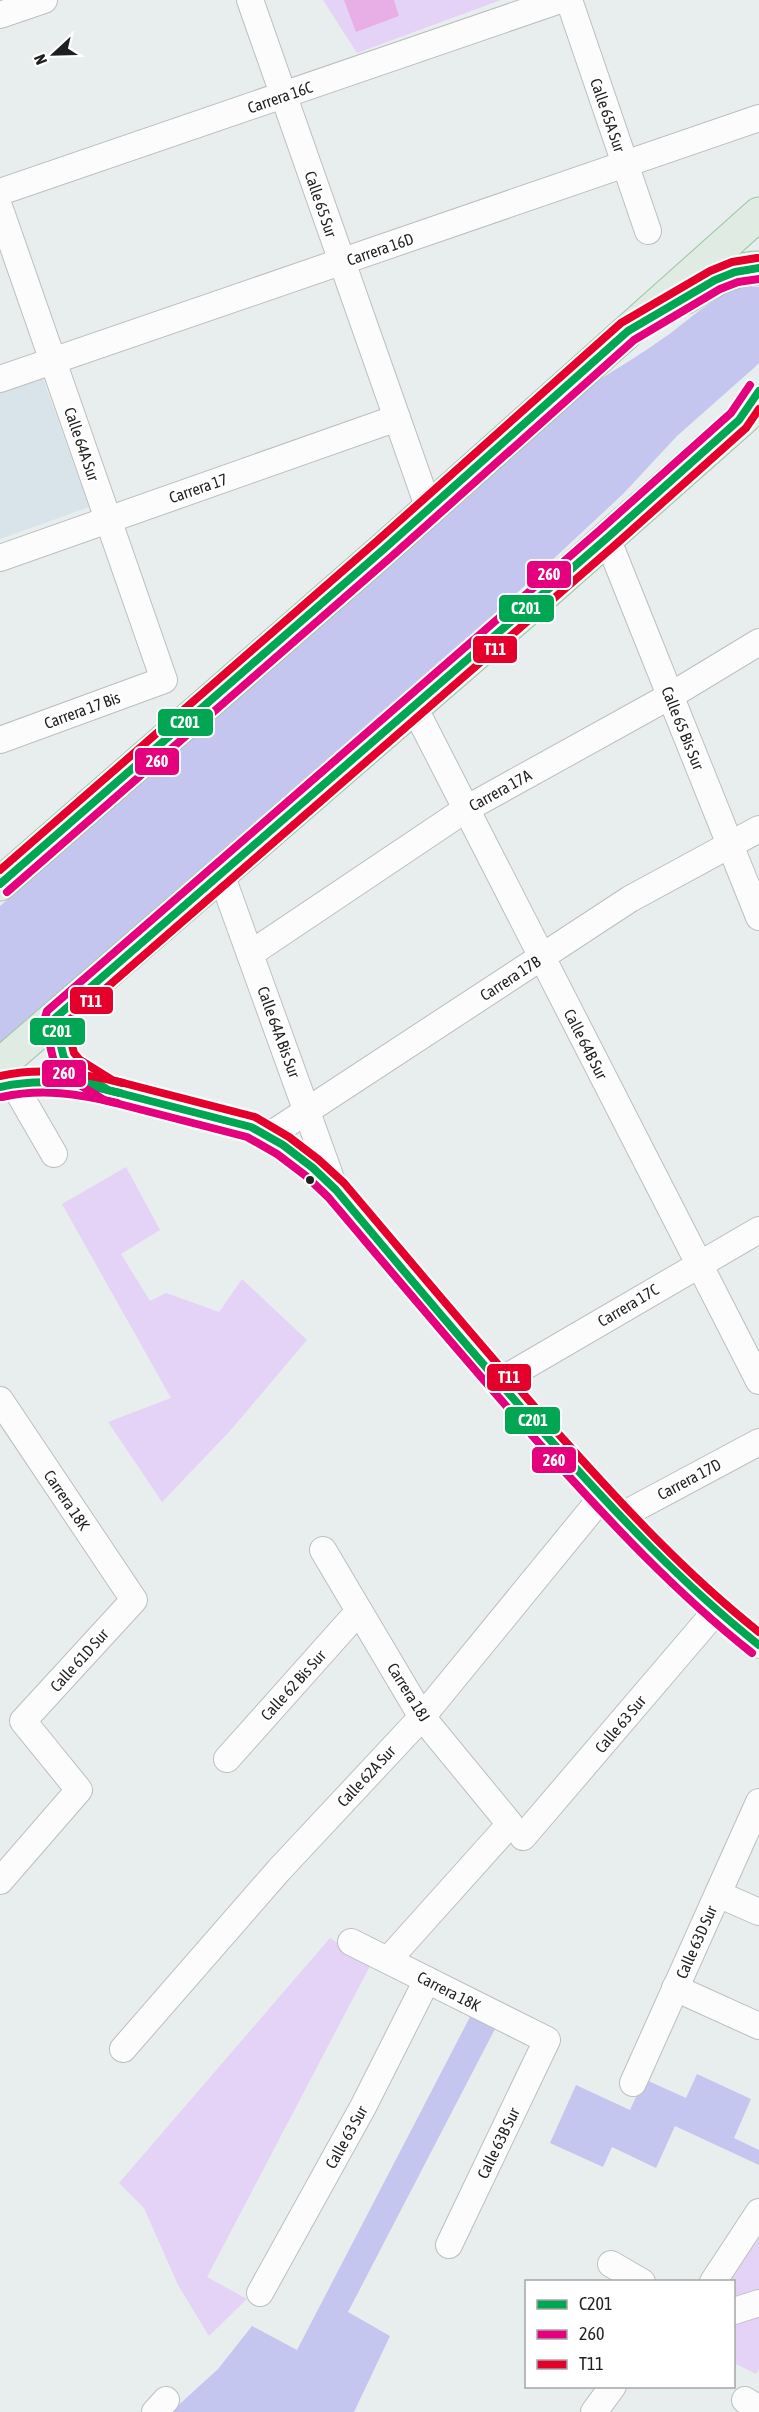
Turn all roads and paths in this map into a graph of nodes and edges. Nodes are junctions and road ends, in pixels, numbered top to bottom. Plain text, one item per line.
1 (44, 0) edge
2 (250, 0) edge
3 (560, 0) edge
4 (569, 0) edge
5 (0, 15) edge
6 (283, 96) junction
7 (759, 118) edge
8 (625, 164) junction
9 (0, 192) edge
10 (0, 209) edge
11 (759, 214) edge
12 (648, 231) dead end
13 (341, 262) junction
14 (759, 268) edge
15 (628, 331) junction
16 (54, 360) junction
17 (0, 379) edge
18 (759, 391) edge
19 (749, 412) edge
20 (397, 418) junction
21 (429, 509) junction
22 (108, 519) junction
23 (607, 538) junction
24 (0, 558) edge
25 (759, 642) edge
26 (164, 680) joint
27 (670, 696) junction
28 (414, 707) junction
29 (0, 740) edge
30 (466, 809) junction
31 (759, 829) edge
32 (730, 845) junction
33 (221, 873) junction
34 (0, 884) edge
35 (759, 917) edge
36 (250, 954) junction
37 (542, 957) junction
38 (54, 1019) junction
39 (4, 1079) edge
40 (108, 1090) junction
41 (307, 1110) junction
42 (267, 1137) junction
43 (54, 1154) dead end
44 (336, 1190) junction
45 (759, 1230) edge
46 (699, 1263) junction
47 (759, 1381) edge
48 (498, 1382) junction
49 (0, 1400) edge
50 (759, 1442) edge
51 (602, 1497) junction
52 (619, 1517) junction
53 (323, 1550) dead end
54 (134, 1600) joint
55 (359, 1611) junction
56 (716, 1611) junction
57 (754, 1636) edge
58 (422, 1717) junction
59 (227, 1759) dead end
60 (759, 1802) edge
61 (517, 1831) junction
62 (0, 1881) edge
63 (717, 1894) junction
64 (759, 1912) edge
65 (351, 1942) dead end
66 (388, 1960) junction
67 (427, 1980) junction
68 (675, 1988) junction
69 (759, 2026) edge
70 (547, 2040) joint
71 (123, 2049) dead end
72 (633, 2083) dead end
73 (759, 2212) edge
74 (449, 2246) dead end
75 (610, 2264) dead end
76 (638, 2280) edge
77 (714, 2280) edge
78 (261, 2293) dead end
79 (759, 2303) edge
80 (735, 2311) edge
81 (612, 2388) edge
82 (594, 2412) edge

1 - 5 street
2 - 6 street, Calle 65 Sur
3 - 6 street, Carrera 16C
4 - 8 street, Calle 65A Sur
6 - 9 street, Carrera 16C
6 - 13 street, Calle 65 Sur
7 - 8 street, Carrera 16D
8 - 12 street, Calle 65A Sur
8 - 13 street, Carrera 16D
10 - 16 street, Calle 64A Sur
11 - 15 highway
13 - 16 street, Carrera 16D
13 - 20 street, Calle 65 Sur
14 - 15 highway
15 - 21 highway
16 - 17 street, Carrera 16D
16 - 22 street, Calle 64A Sur
18 - 19 highway
19 - 23 highway
20 - 21 street, Calle 65 Sur
20 - 22 street, Carrera 17
21 - 34 highway
22 - 24 street, Carrera 17
22 - 26 street, Calle 64A Sur
23 - 27 street, Calle 65 Bis Sur
23 - 28 highway
25 - 27 street, Carrera 17A
26 - 29 street, Carrera 17 Bis
27 - 30 street, Carrera 17A
27 - 32 street, Calle 65 Bis Sur
28 - 30 street, Calle 64B Sur
28 - 33 highway
30 - 36 street, Carrera 17A
30 - 37 street, Calle 64B Sur
31 - 32 street, Carrera 17B
32 - 35 street, Calle 65 Bis Sur
32 - 37 street, Carrera 17B
33 - 36 street, Calle 64A Bis Sur
33 - 38 highway
36 - 41 street, Calle 64A Bis Sur
37 - 41 street, Carrera 17B
37 - 46 street, Calle 64B Sur
38 - 39 highway
38 - 40 street
39 - 40 street
39 - 43 street
40 - 42 street
41 - 42 street, Carrera 17B
41 - 44 street, Calle 64A Bis Sur
42 - 44 street
44 - 48 street
45 - 46 street, Carrera 17C
46 - 47 street, Calle 64B Sur
46 - 48 street, Carrera 17C
48 - 51 street
49 - 54 street, Carrera 18K
50 - 52 street, Carrera 17D
51 - 52 street
51 - 58 street, Calle 62A Sur
52 - 56 street
53 - 55 street, Carrera 18J
54 - 62 street, Calle 61D Sur
55 - 58 street, Carrera 18J
55 - 59 street, Calle 62 Bis Sur
56 - 57 street
56 - 61 street, Calle 63 Sur
58 - 61 street, Carrera 18J
58 - 71 street, Calle 62A Sur
60 - 63 street, Calle 63D Sur
61 - 66 street, Calle 63 Sur
63 - 64 street
63 - 68 street, Calle 63D Sur
65 - 66 street, Carrera 18K
66 - 67 street, Carrera 18K
67 - 70 street, Carrera 18K
67 - 78 street, Calle 63 Sur
68 - 69 street
68 - 72 street, Calle 63D Sur
70 - 74 street, Calle 63B Sur
73 - 77 street
75 - 76 street
79 - 80 street
81 - 82 street

